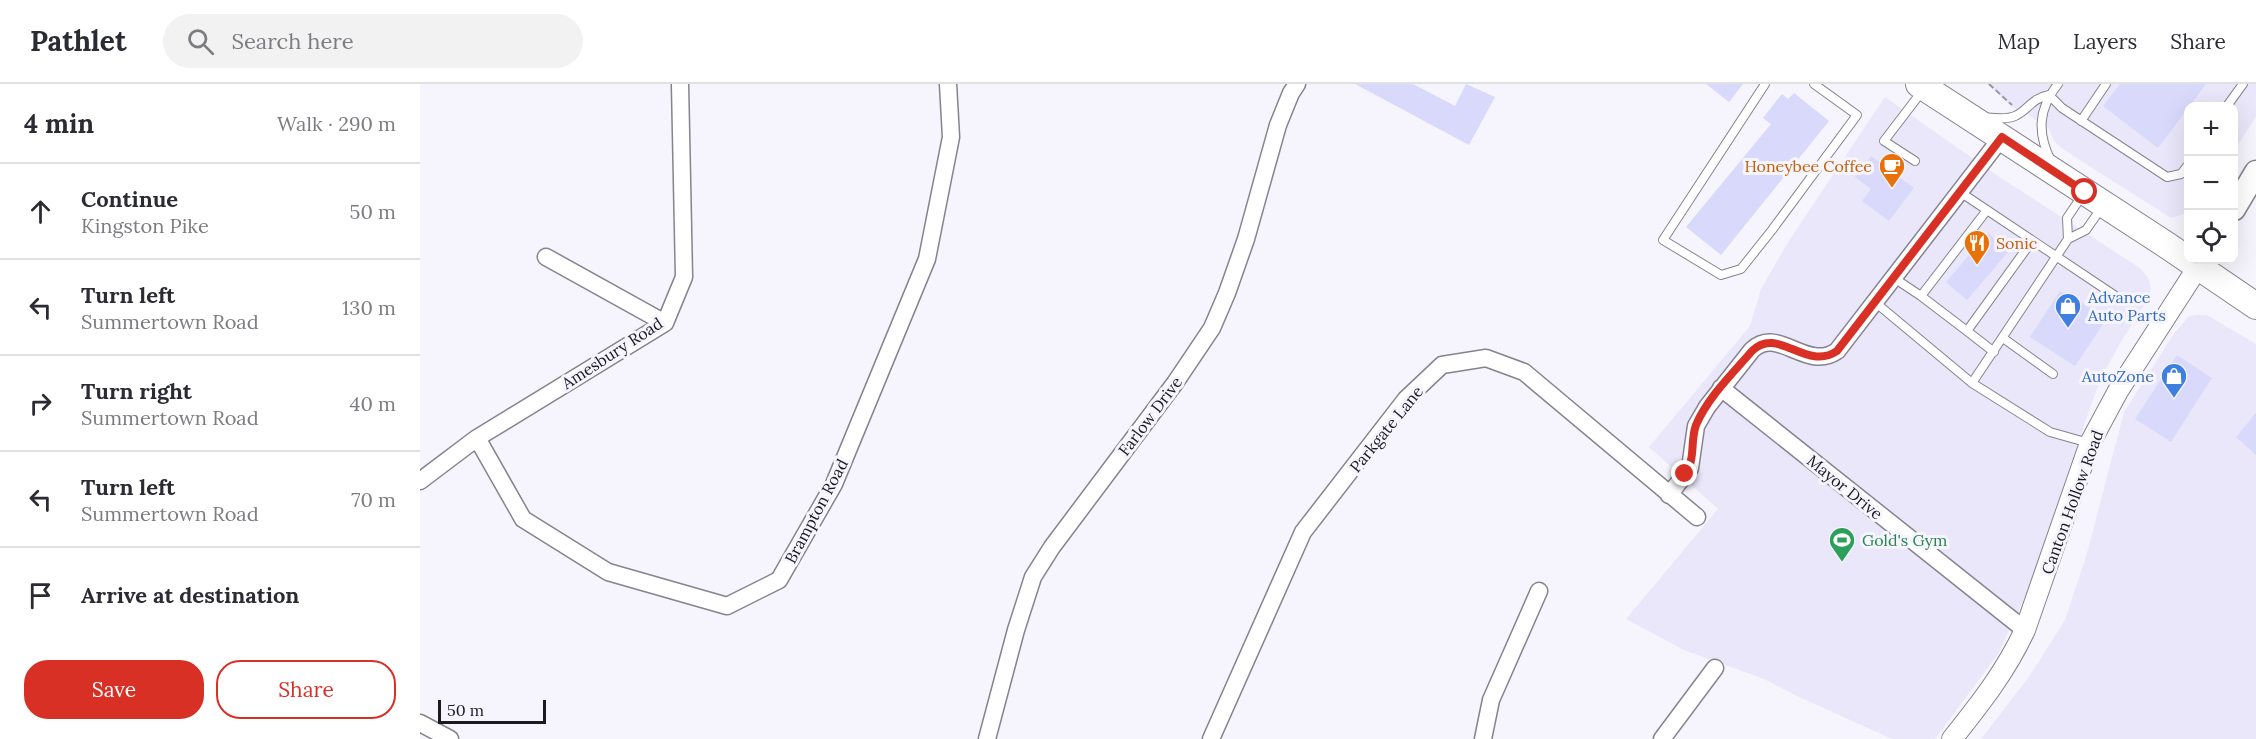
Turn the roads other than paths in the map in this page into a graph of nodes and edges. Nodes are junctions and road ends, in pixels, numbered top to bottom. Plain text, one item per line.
1 (680, 84) edge
2 (948, 84) edge
3 (1297, 84) edge
4 (1765, 84) edge
5 (1814, 84) edge
6 (2058, 84) edge
7 (2106, 84) edge
8 (2243, 84) edge
9 (1922, 86) edge
10 (2049, 95) junction
11 (2231, 102) edge
12 (1970, 117) junction
13 (2081, 121) junction
14 (2002, 137) junction
15 (1915, 162) dead end
16 (2184, 170) edge
17 (2256, 172) edge
18 (2058, 174) junction
19 (1960, 192) junction
20 (2094, 198) junction
21 (2238, 202) edge
22 (1987, 210) junction
23 (2068, 239) junction
24 (2032, 241) junction
25 (2184, 253) edge
26 (546, 257) dead end
27 (2056, 257) junction
28 (2199, 264) edge
29 (2201, 264) edge
30 (1894, 278) junction
31 (2114, 295) dead end
32 (1921, 296) junction
33 (1875, 303) junction
34 (2256, 306) edge
35 (665, 323) junction
36 (1967, 331) junction
37 (2003, 338) junction
38 (1994, 352) junction
39 (2053, 374) dead end
40 (1972, 383) junction
41 (1721, 388) junction
42 (477, 438) junction
43 (2090, 443) junction
44 (420, 482) edge
45 (1669, 495) junction
46 (1697, 516) dead end
47 (1539, 591) dead end
48 (2025, 630) junction
49 (1715, 669) dead end
50 (420, 723) edge
51 (450, 739) edge
52 (987, 739) edge
53 (1211, 739) edge
54 (1483, 739) edge
55 (1662, 739) edge
56 (1952, 739) edge

1 - 35 street, Amesbury Road
2 - 42 street, Brampton Road
3 - 52 street, Farlow Drive
4 - 5 lane
6 - 10 lane
7 - 13 lane
8 - 11 lane
9 - 12 main road
9 - 15 lane
10 - 12 lane
10 - 13 lane
10 - 18 lane
12 - 14 main road
13 - 16 lane
14 - 18 main road
14 - 19 street
17 - 21 main road
18 - 20 main road
19 - 22 lane
19 - 30 street
20 - 23 lane
20 - 23 lane
20 - 25 main road
22 - 24 lane
22 - 32 lane
23 - 27 lane
24 - 27 lane
24 - 36 lane
26 - 35 street
27 - 31 lane
27 - 37 lane
28 - 43 street, Canton Hollow Road
29 - 34 main road
30 - 32 lane
30 - 33 street
32 - 36 lane
33 - 40 lane
33 - 41 street
35 - 42 street, Amesbury Road
36 - 38 lane
37 - 38 lane
37 - 39 lane
38 - 40 lane
40 - 43 lane
41 - 45 street
41 - 48 street, Mayor Drive
42 - 44 street, Amesbury Road
43 - 48 street, Canton Hollow Road
45 - 46 street, Parkgate Lane
45 - 53 street, Parkgate Lane
47 - 54 street
48 - 56 street, Canton Hollow Road
49 - 55 street
50 - 51 street

